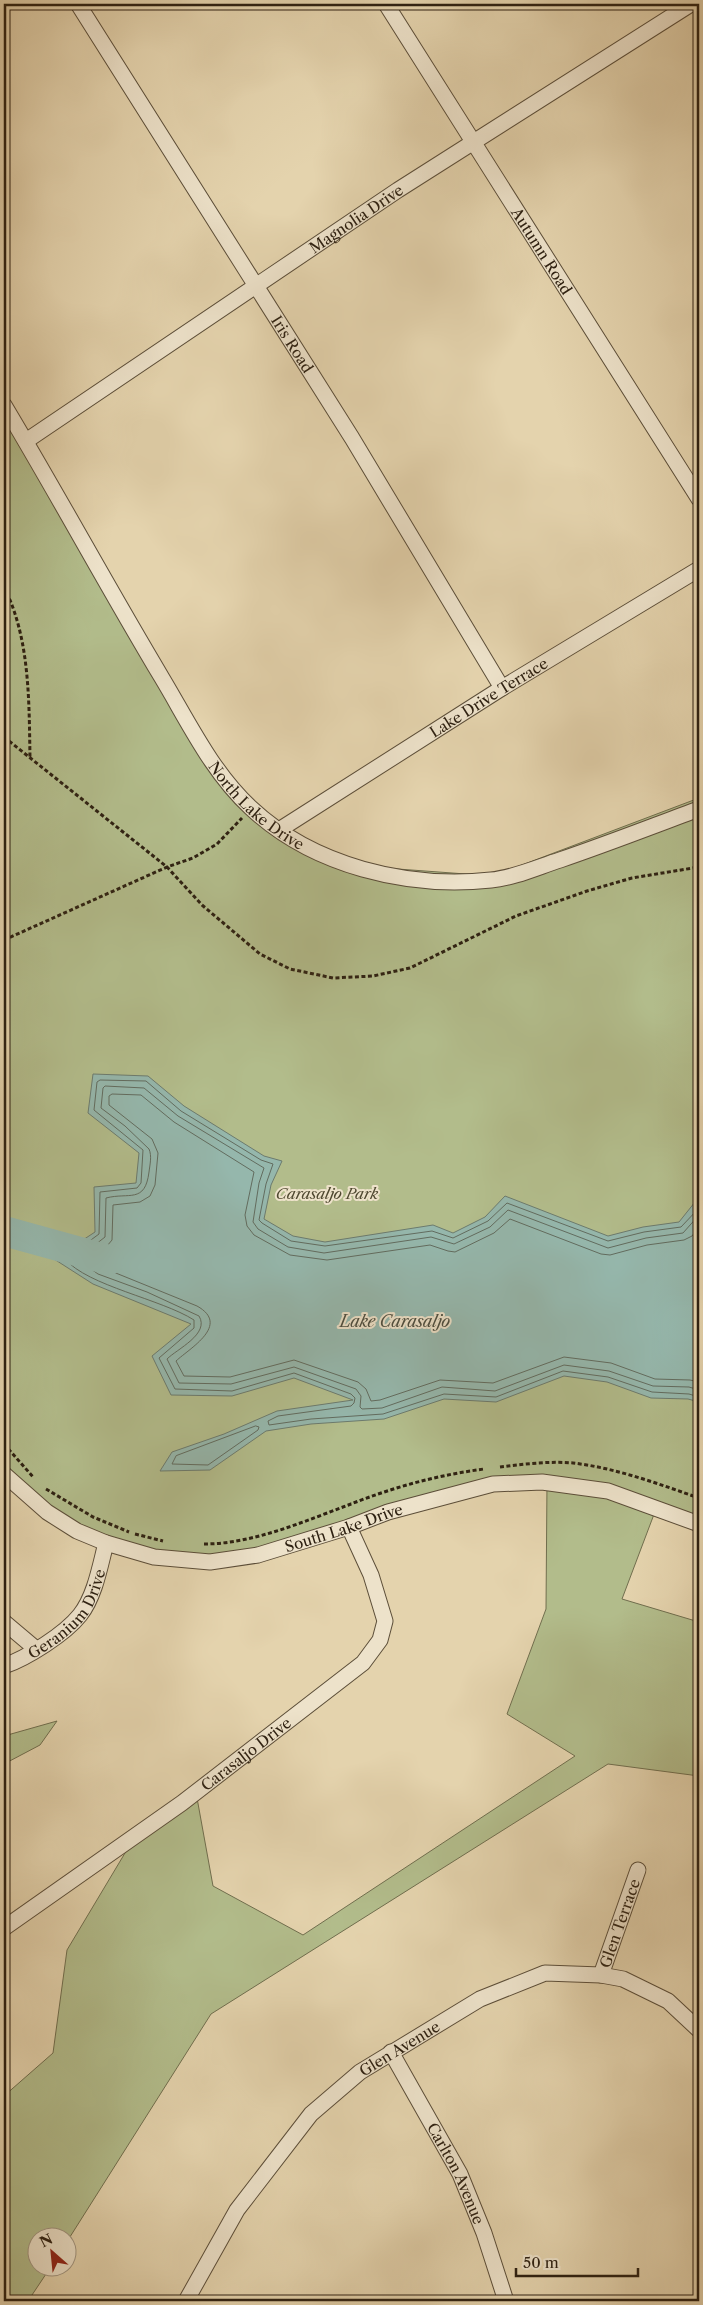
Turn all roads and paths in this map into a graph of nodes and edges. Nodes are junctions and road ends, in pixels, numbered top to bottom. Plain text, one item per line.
1 (78, 4) edge
2 (386, 4) edge
3 (691, 4) edge
4 (473, 143) junction
5 (257, 285) junction
6 (4, 405) edge
7 (26, 441) junction
8 (699, 499) edge
9 (699, 569) edge
10 (4, 587) edge
11 (502, 688) junction
12 (4, 737) edge
13 (30, 758) junction
14 (252, 808) junction
15 (699, 809) edge
16 (279, 830) junction
17 (166, 867) junction
18 (699, 867) edge
19 (4, 940) edge
20 (4, 1444) edge
21 (4, 1474) edge
22 (37, 1480) dead end
23 (42, 1485) dead end
24 (699, 1498) edge
25 (699, 1524) edge
26 (349, 1527) junction
27 (169, 1542) dead end
28 (106, 1543) junction
29 (203, 1544) dead end
30 (4, 1622) edge
31 (36, 1649) junction
32 (4, 1666) edge
33 (638, 1870) dead end
34 (4, 1928) edge
35 (600, 1975) junction
36 (699, 2030) edge
37 (391, 2052) junction
38 (186, 2301) edge
39 (506, 2301) edge

1 - 5 street, Iris Road
2 - 4 street, Autumn Road
3 - 4 street, Magnolia Drive
4 - 5 street, Magnolia Drive
4 - 8 street, Autumn Road
5 - 7 street, Magnolia Drive
5 - 11 street, Iris Road
6 - 7 street, North Lake Drive
7 - 14 street, North Lake Drive
9 - 11 street, Lake Drive Terrace
10 - 13 path
11 - 16 street, Lake Drive Terrace
12 - 13 path
13 - 17 path
14 - 16 street, North Lake Drive
14 - 17 path
15 - 16 street, North Lake Drive
17 - 18 path
17 - 19 path
20 - 22 path
21 - 28 street, South Lake Drive
23 - 27 path
24 - 29 path
25 - 26 street, South Lake Drive
26 - 28 street, South Lake Drive
26 - 34 street, Carasaljo Drive
28 - 31 street, Geranium Drive
30 - 31 street
31 - 32 street, Geranium Drive
33 - 35 street, Glen Terrace
35 - 36 street, Glen Avenue
35 - 37 street, Glen Avenue
37 - 38 street, Glen Avenue
37 - 39 street, Carlton Avenue

